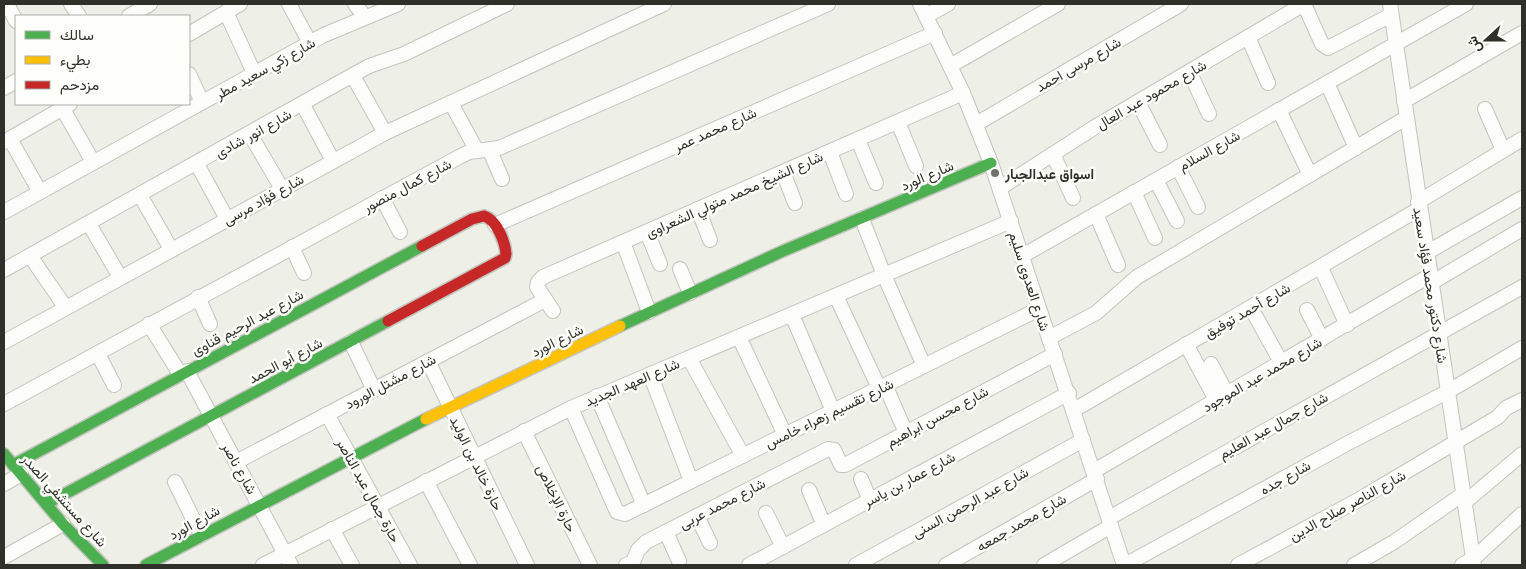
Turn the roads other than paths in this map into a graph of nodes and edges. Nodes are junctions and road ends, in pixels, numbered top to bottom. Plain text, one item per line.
1 (7, 4) edge
2 (72, 4) edge
3 (150, 4) edge
4 (240, 4) edge
5 (289, 4) edge
6 (355, 4) edge
7 (398, 4) edge
8 (506, 4) edge
9 (664, 4) edge
10 (828, 4) edge
11 (920, 4) edge
12 (948, 4) edge
13 (1058, 4) edge
14 (1181, 4) edge
15 (1304, 4) edge
16 (1466, 4) edge
17 (637, 9) edge
18 (1391, 9) edge
19 (133, 10) edge
20 (226, 12) junction
21 (78, 15) edge
22 (926, 16) junction
23 (365, 17) junction
24 (15, 19) edge
25 (190, 33) edge
26 (935, 33) junction
27 (1522, 33) edge
28 (1248, 37) junction
29 (310, 43) junction
30 (1396, 44) junction
31 (950, 66) junction
32 (1190, 72) junction
33 (254, 74) junction
34 (190, 76) edge
35 (353, 76) junction
36 (15, 82) edge
37 (1268, 83) dead end
38 (1327, 83) junction
39 (4, 88) edge
40 (963, 94) junction
41 (1404, 101) junction
42 (202, 102) junction
43 (1138, 102) junction
44 (451, 103) junction
45 (64, 105) edge
46 (302, 105) junction
47 (1485, 109) dead end
48 (1279, 110) junction
49 (1209, 114) dead end
50 (1406, 118) junction
51 (898, 122) junction
52 (976, 124) junction
53 (385, 133) junction
54 (250, 134) junction
55 (1522, 139) edge
56 (7, 140) edge
57 (858, 140) junction
58 (1160, 145) dead end
59 (1356, 148) junction
60 (1502, 150) junction
61 (483, 151) junction
62 (830, 152) junction
63 (1053, 154) junction
64 (333, 161) junction
65 (93, 162) junction
66 (197, 164) junction
67 (991, 164) junction
68 (916, 166) dead end
69 (1178, 167) junction
70 (783, 172) junction
71 (1310, 175) junction
72 (502, 179) dead end
73 (1156, 180) junction
74 (876, 183) dead end
75 (1000, 188) junction
76 (282, 189) junction
77 (40, 192) junction
78 (1134, 192) junction
79 (846, 194) dead end
80 (140, 195) junction
81 (382, 198) junction
82 (1073, 198) dead end
83 (1522, 198) edge
84 (795, 203) dead end
85 (1419, 206) junction
86 (1198, 207) dead end
87 (698, 209) junction
88 (4, 212) edge
89 (1096, 214) junction
90 (227, 219) junction
91 (862, 219) junction
92 (1010, 221) junction
93 (1177, 221) dead end
94 (89, 224) junction
95 (494, 225) junction
96 (1522, 229) edge
97 (400, 232) dead end
98 (647, 232) junction
99 (1155, 238) dead end
100 (710, 240) dead end
101 (624, 242) junction
102 (292, 247) junction
103 (171, 249) junction
104 (1426, 254) junction
105 (30, 256) junction
106 (1022, 256) junction
107 (660, 264) dead end
108 (1118, 265) dead end
109 (1321, 268) junction
110 (680, 269) dead end
111 (4, 270) edge
112 (304, 273) dead end
113 (884, 276) junction
114 (120, 277) junction
115 (1430, 280) junction
116 (1522, 287) edge
117 (690, 293) junction
118 (836, 296) junction
119 (198, 297) junction
120 (549, 305) joint
121 (66, 308) junction
122 (1251, 308) junction
123 (1039, 309) junction
124 (1307, 310) dead end
125 (649, 312) junction
126 (792, 315) junction
127 (149, 324) junction
128 (210, 324) dead end
129 (1347, 325) junction
130 (1438, 334) junction
131 (6, 336) edge
132 (738, 337) junction
133 (1049, 338) junction
134 (1322, 339) junction
135 (351, 342) junction
136 (1186, 344) junction
137 (1522, 348) edge
138 (98, 354) junction
139 (1055, 354) junction
140 (689, 358) junction
141 (428, 361) junction
142 (1281, 362) junction
143 (1211, 364) dead end
144 (924, 366) junction
145 (184, 373) junction
146 (650, 374) junction
147 (114, 385) dead end
148 (882, 387) junction
149 (374, 390) junction
150 (1447, 392) junction
151 (1068, 393) junction
152 (597, 396) junction
153 (1221, 397) junction
154 (1522, 400) edge
155 (4, 404) edge
156 (450, 407) junction
157 (570, 408) junction
158 (1074, 410) junction
159 (833, 411) junction
160 (328, 414) junction
161 (211, 416) junction
162 (524, 431) junction
163 (906, 433) junction
164 (785, 435) junction
165 (1083, 440) junction
166 (1455, 443) junction
167 (827, 450) joint
168 (4, 454) edge
169 (1522, 454) edge
170 (743, 456) junction
171 (351, 457) junction
172 (474, 458) junction
173 (236, 462) junction
174 (17, 470) junction
175 (1095, 475) junction
176 (861, 479) dead end
177 (426, 481) junction
178 (692, 481) junction
179 (175, 482) dead end
180 (4, 484) edge
181 (809, 490) dead end
182 (1463, 498) junction
183 (870, 500) junction
184 (259, 503) junction
185 (46, 504) junction
186 (644, 505) junction
187 (377, 506) junction
188 (766, 513) dead end
189 (1522, 514) edge
190 (697, 516) junction
191 (1110, 522) junction
192 (63, 524) junction
193 (824, 525) junction
194 (332, 530) junction
195 (666, 532) junction
196 (201, 535) junction
197 (710, 543) dead end
198 (783, 547) junction
199 (4, 557) edge
200 (288, 560) edge
201 (679, 561) dead end
202 (1470, 563) edge
203 (103, 565) edge
204 (146, 565) edge
205 (263, 565) edge
206 (352, 565) edge
207 (410, 565) edge
208 (470, 565) edge
209 (527, 565) edge
210 (590, 565) edge
211 (626, 565) edge
212 (749, 565) edge
213 (856, 565) edge
214 (946, 565) edge
215 (1044, 565) edge
216 (1124, 565) edge
217 (1238, 565) edge
218 (1354, 565) edge

1 - 24 street
2 - 21 street
3 - 19 street
4 - 20 street
5 - 29 street
6 - 23 street
7 - 23 street, شارع زكي سعيد مطر
8 - 35 street, شارع انور شادى
9 - 17 street, شارع فؤاد مرسى
10 - 61 street, شارع كمال منصور
11 - 22 street, شارع العدوى سليم
12 - 22 street
13 - 31 street
14 - 52 street, شارع مرسى احمد
15 - 18 street
15 - 28 street, شارع محمود عبد العال
16 - 30 street, شارع السلام
17 - 44 street, شارع فؤاد مرسى
18 - 30 street, شارع دكتور محمد فؤاد سعيد
20 - 25 street
20 - 33 street
22 - 26 street, شارع العدوى سليم
23 - 29 street, شارع زكي سعيد مطر
26 - 31 street, شارع العدوى سليم
26 - 95 street, شارع محمد عمر
27 - 41 street
28 - 32 street, شارع محمود عبد العال
28 - 37 street
29 - 33 street, شارع زكي سعيد مطر
30 - 38 street, شارع السلام
30 - 41 street, شارع دكتور محمد فؤاد سعيد
31 - 40 street, شارع العدوى سليم
32 - 43 street, شارع محمود عبد العال
32 - 49 street
33 - 42 street, شارع زكي سعيد مطر
34 - 42 street
35 - 46 street, شارع انور شادى
35 - 53 street
36 - 39 street
38 - 48 street, شارع السلام
38 - 59 street
40 - 51 street, شارع الشيخ محمد متولي الشعراوى
40 - 52 street, شارع العدوى سليم
41 - 50 street, شارع دكتور محمد فؤاد سعيد
42 - 65 street, شارع زكي سعيد مطر
43 - 58 street
43 - 63 street, شارع محمود عبد العال
44 - 53 street, شارع فؤاد مرسى
44 - 61 street
45 - 56 street
45 - 65 street
46 - 54 street, شارع انور شادى
46 - 64 street
47 - 60 street
48 - 69 street, شارع السلام
48 - 71 street
50 - 59 street
50 - 85 street, شارع دكتور محمد فؤاد سعيد
51 - 57 street, شارع الشيخ محمد متولي الشعراوى
51 - 68 street
52 - 67 street, شارع العدوى سليم
53 - 64 street, شارع فؤاد مرسى
54 - 66 street, شارع انور شادى
54 - 76 street
55 - 60 street, شارع أحمد توفيق
56 - 77 street
57 - 62 street, شارع الشيخ محمد متولي الشعراوى
57 - 74 street
59 - 71 street
60 - 85 street, شارع أحمد توفيق
61 - 72 street
61 - 81 street, شارع كمال منصور
62 - 70 street, شارع الشيخ محمد متولي الشعراوى
62 - 79 street
63 - 75 street, شارع محمود عبد العال
63 - 82 street
64 - 76 street, شارع فؤاد مرسى
65 - 77 street, شارع زكي سعيد مطر
66 - 80 street, شارع انور شادى
66 - 90 street
67 - 75 street, شارع العدوى سليم
67 - 91 street, شارع الورد
69 - 73 street, شارع السلام
69 - 86 street
70 - 84 street
70 - 87 street, شارع الشيخ محمد متولي الشعراوى
71 - 133 street
73 - 78 street, شارع السلام
73 - 93 street
75 - 92 street, شارع العدوى سليم
76 - 90 street, شارع فؤاد مرسى
77 - 88 street, شارع زكي سعيد مطر
78 - 89 street, شارع السلام
78 - 99 street
80 - 94 street, شارع انور شادى
80 - 103 street
81 - 97 street
81 - 102 street, شارع كمال منصور
83 - 104 street
85 - 104 street, شارع دكتور محمد فؤاد سعيد
85 - 109 street, شارع أحمد توفيق
87 - 98 street, شارع الشيخ محمد متولي الشعراوى
87 - 100 street
89 - 106 street, شارع السلام
89 - 108 street
90 - 103 street, شارع فؤاد مرسى
91 - 113 street
91 - 117 street, شارع الورد
92 - 106 street, شارع العدوى سليم
92 - 113 street, شارع العهد الجديد
94 - 105 street, شارع انور شادى
94 - 114 street
95 - 135 street, شارع أبو الحمد
95 - 145 street, شارع عبد الرحيم قناوى
96 - 115 street, شارع محمد عبد الموجود
98 - 101 street, شارع الشيخ محمد متولي الشعراوى
98 - 107 street
101 - 120 street, شارع الشيخ محمد متولي الشعراوى
101 - 125 street
102 - 112 street
102 - 119 street, شارع كمال منصور
103 - 114 street, شارع فؤاد مرسى
104 - 115 street, شارع دكتور محمد فؤاد سعيد
105 - 111 street, شارع انور شادى
105 - 121 street
106 - 123 street, شارع العدوى سليم
109 - 122 street, شارع أحمد توفيق
109 - 129 street
110 - 117 street
113 - 118 street, شارع العهد الجديد
113 - 144 street
114 - 121 street, شارع فؤاد مرسى
115 - 129 street, شارع محمد عبد الموجود
115 - 130 street, شارع دكتور محمد فؤاد سعيد
116 - 130 street, شارع جمال عبد العليم
117 - 125 street, شارع الورد
118 - 126 street, شارع العهد الجديد
118 - 148 street
119 - 127 street, شارع كمال منصور
119 - 128 street
120 - 141 street, شارع مشتل الورود
121 - 131 street, شارع فؤاد مرسى
122 - 136 street, شارع أحمد توفيق
122 - 142 street
123 - 133 street, شارع العدوى سليم
123 - 144 street, شارع تقسيم زهراء خامس
124 - 134 street
125 - 156 street, شارع الورد
126 - 132 street, شارع العهد الجديد
126 - 159 street
127 - 138 street, شارع كمال منصور
127 - 145 street, شارع ناصر
129 - 134 street, شارع محمد عبد الموجود
130 - 150 street, شارع دكتور محمد فؤاد سعيد
130 - 191 street, شارع جمال عبد العليم
132 - 140 street, شارع العهد الجديد
132 - 164 street
133 - 139 street, شارع العدوى سليم
134 - 142 street, شارع محمد عبد الموجود
135 - 149 street
135 - 161 street, شارع أبو الحمد
136 - 153 street
136 - 158 street, شارع أحمد توفيق
137 - 150 street, شارع جده
138 - 147 street
138 - 155 street, شارع كمال منصور
139 - 151 street, شارع العدوى سليم
139 - 163 street, شارع محسن ابراهيم
140 - 146 street, شارع العهد الجديد
140 - 170 street
141 - 149 street, شارع مشتل الورود
141 - 156 street, حارة خالد بن الوليد
142 - 153 street, شارع محمد عبد الموجود
143 - 153 street
144 - 148 street, شارع تقسيم زهراء خامس
145 - 161 street, شارع ناصر
145 - 174 street, شارع عبد الرحيم قناوى
146 - 152 street, شارع العهد الجديد
146 - 178 street
148 - 159 street, شارع تقسيم زهراء خامس
148 - 163 street
149 - 160 street, شارع مشتل الورود
150 - 166 street, شارع دكتور محمد فؤاد سعيد
150 - 216 street, شارع جده
151 - 158 street, شارع العدوى سليم
151 - 183 street, شارع عمار بن ياسر
152 - 157 street, شارع العهد الجديد
152 - 186 street
153 - 175 street, شارع محمد عبد الموجود
154 - 166 street, شارع الناصر صلاح الدين
156 - 171 street, شارع الورد
156 - 172 street, حارة خالد بن الوليد
157 - 162 street, شارع العهد الجديد
157 - 186 street, شارع تقسيم زهراء خامس
158 - 165 street, شارع العدوى سليم
159 - 164 street, شارع تقسيم زهراء خامس
160 - 171 street, حارة جمال عبد الناصر
160 - 173 street, شارع مشتل الورود
161 - 173 street, شارع ناصر
161 - 185 street, شارع أبو الحمد
162 - 172 street, شارع العهد الجديد
162 - 210 street, حارة الإخلاص
163 - 167 street, شارع محسن ابراهيم
164 - 170 street, شارع تقسيم زهراء خامس
165 - 175 street, شارع العدوى سليم
165 - 213 street, شارع عبد الرحمن السنى
166 - 182 street, شارع دكتور محمد فؤاد سعيد
166 - 217 street, شارع الناصر صلاح الدين
167 - 190 street, شارع محمد عربى
168 - 174 street, شارع مستشفي الصدر
169 - 182 street
170 - 178 street, شارع تقسيم زهراء خامس
171 - 184 street, شارع الورد
171 - 187 street, حارة جمال عبد الناصر
172 - 177 street, شارع العهد الجديد
172 - 209 street, حارة خالد بن الوليد
173 - 184 street, شارع ناصر
174 - 180 street
174 - 185 street, شارع مستشفي الصدر
175 - 191 street, شارع العدوى سليم
175 - 214 street, شارع محمد جمعه
176 - 183 street
177 - 187 street, شارع العهد الجديد
177 - 208 street
178 - 186 street, شارع تقسيم زهراء خامس
179 - 196 street
181 - 193 street
182 - 202 street, شارع دكتور محمد فؤاد سعيد
182 - 218 street
183 - 193 street, شارع عمار بن ياسر
184 - 196 street, شارع الورد
184 - 200 street, شارع ناصر
185 - 192 street, شارع مستشفي الصدر
187 - 194 street, شارع العهد الجديد
187 - 207 street, حارة جمال عبد الناصر
188 - 198 street
189 - 202 street
190 - 195 street, شارع محمد عربى
190 - 197 street
191 - 215 street, شارع جمال عبد العليم
191 - 216 street, شارع العدوى سليم
192 - 199 street
192 - 203 street, شارع مستشفي الصدر
193 - 198 street, شارع عمار بن ياسر
194 - 200 street, شارع العهد الجديد
194 - 206 street
195 - 201 street
195 - 211 street, شارع محمد عربى
196 - 204 street, شارع الورد
198 - 212 street, شارع عمار بن ياسر
200 - 205 street, شارع العهد الجديد

